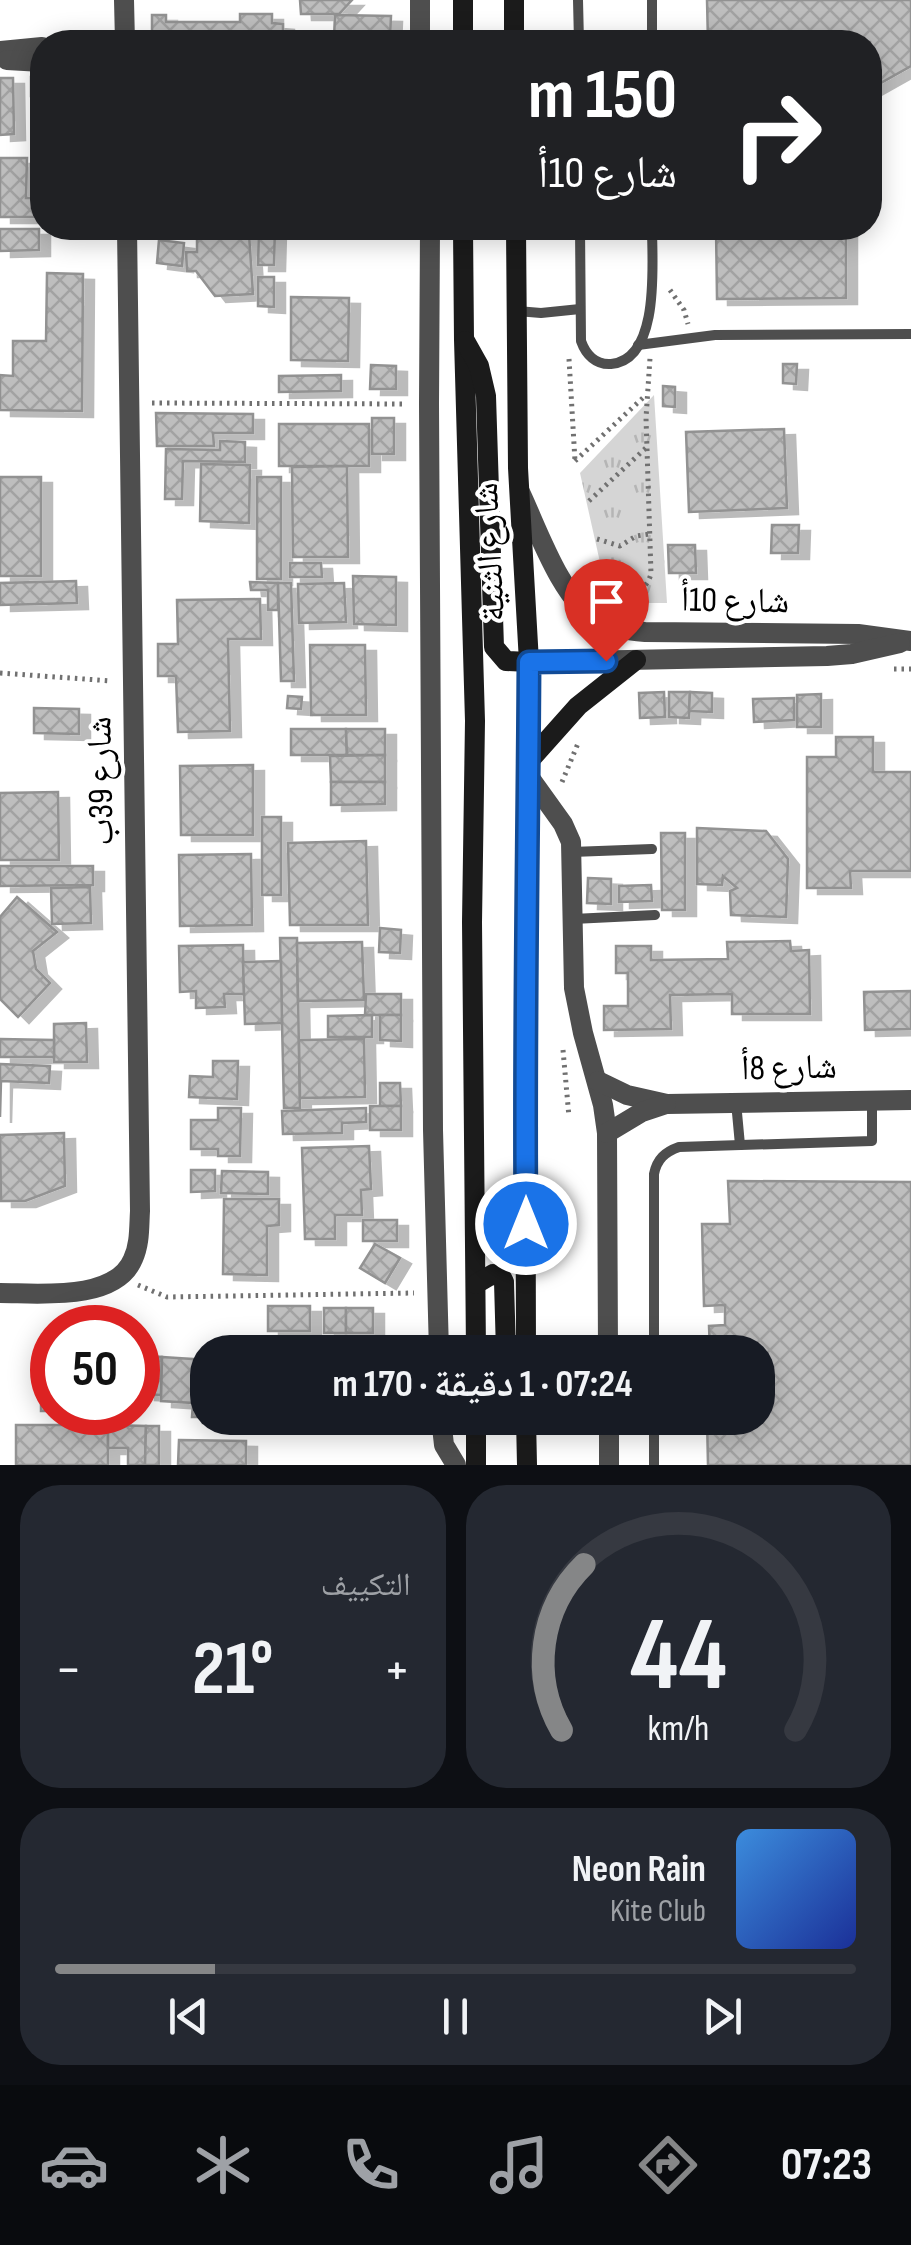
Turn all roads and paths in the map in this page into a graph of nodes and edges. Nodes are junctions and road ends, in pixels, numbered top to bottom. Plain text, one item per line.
1 (124, 0) edge
2 (420, 0) edge
3 (463, 0) edge
4 (514, 0) edge
5 (578, 0) edge
6 (652, 0) edge
7 (125, 30) edge
8 (420, 30) edge
9 (463, 30) edge
10 (514, 30) edge
11 (579, 30) edge
12 (652, 30) edge
13 (30, 47) edge
14 (0, 51) edge
15 (0, 59) edge
16 (30, 61) edge
17 (127, 240) edge
18 (430, 240) edge
19 (463, 240) edge
20 (516, 240) edge
21 (580, 240) edge
22 (652, 240) edge
23 (652, 268) junction
24 (580, 309) junction
25 (517, 311) junction
26 (911, 334) edge
27 (689, 337) junction
28 (464, 340) junction
29 (652, 343) junction
30 (638, 345) junction
31 (647, 394) junction
32 (129, 403) junction
33 (429, 404) junction
34 (648, 446) junction
35 (575, 461) dead end
36 (519, 490) junction
37 (589, 501) dead end
38 (651, 534) junction
39 (598, 540) dead end
40 (610, 592) dead end
41 (909, 641) edge
42 (636, 660) junction
43 (529, 662) junction
44 (0, 673) edge
45 (132, 683) junction
46 (529, 770) junction
47 (652, 849) dead end
48 (572, 852) junction
49 (655, 915) dead end
50 (572, 919) junction
51 (598, 1081) junction
52 (872, 1100) junction
53 (911, 1100) edge
54 (736, 1101) junction
55 (668, 1104) junction
56 (606, 1134) junction
57 (740, 1146) junction
58 (119, 1278) junction
59 (476, 1284) junction
60 (0, 1293) edge
61 (438, 1293) junction
62 (439, 1335) edge
63 (476, 1335) edge
64 (506, 1335) edge
65 (526, 1335) edge
66 (608, 1335) edge
67 (654, 1335) edge
68 (442, 1435) edge
69 (476, 1435) edge
70 (526, 1435) edge
71 (609, 1435) edge
72 (654, 1435) edge
73 (456, 1465) edge
74 (476, 1465) edge
75 (527, 1465) edge
76 (609, 1465) edge
77 (654, 1465) edge

1 - 7 street
2 - 8 street
3 - 9 main road
4 - 10 main road
5 - 11 lane
6 - 12 lane
13 - 14 street
15 - 16 street
17 - 32 street, شارع 39ب
18 - 33 street
19 - 28 main road, شارع الثنية
20 - 25 main road, شارع الثنية
21 - 24 lane
22 - 23 lane
23 - 27 path
23 - 30 lane
24 - 25 lane
24 - 30 lane
25 - 36 main road, شارع الثنية
26 - 27 lane
27 - 29 lane
28 - 43 main road
28 - 59 main road, شارع الثنية
29 - 30 lane
29 - 31 path
31 - 34 path
31 - 35 path
32 - 33 path
32 - 45 street, شارع 39ب
33 - 61 street
34 - 37 path
34 - 38 path
36 - 41 street, شارع 10أ
36 - 43 main road, شارع الثنية
38 - 39 path
38 - 40 path
41 - 42 street, شارع 10أ
42 - 43 street, شارع 10أ
42 - 46 main road
43 - 46 main road, شارع الثنية
44 - 45 path
45 - 58 street, شارع 39ب
46 - 48 street
46 - 65 main road, شارع الثنية
47 - 48 lane
48 - 50 street
49 - 50 lane
50 - 51 street
51 - 55 street, شارع 8أ
51 - 56 street
52 - 53 street, شارع 8أ
52 - 54 street, شارع 8أ
52 - 57 lane
54 - 55 street, شارع 8أ
54 - 57 lane
55 - 56 street, شارع 8أ
56 - 66 street
57 - 67 lane
58 - 60 street
58 - 61 path
59 - 63 main road, شارع الثنية
59 - 64 main road
61 - 62 street
68 - 73 street
69 - 74 main road
70 - 75 main road
71 - 76 street
72 - 77 lane

